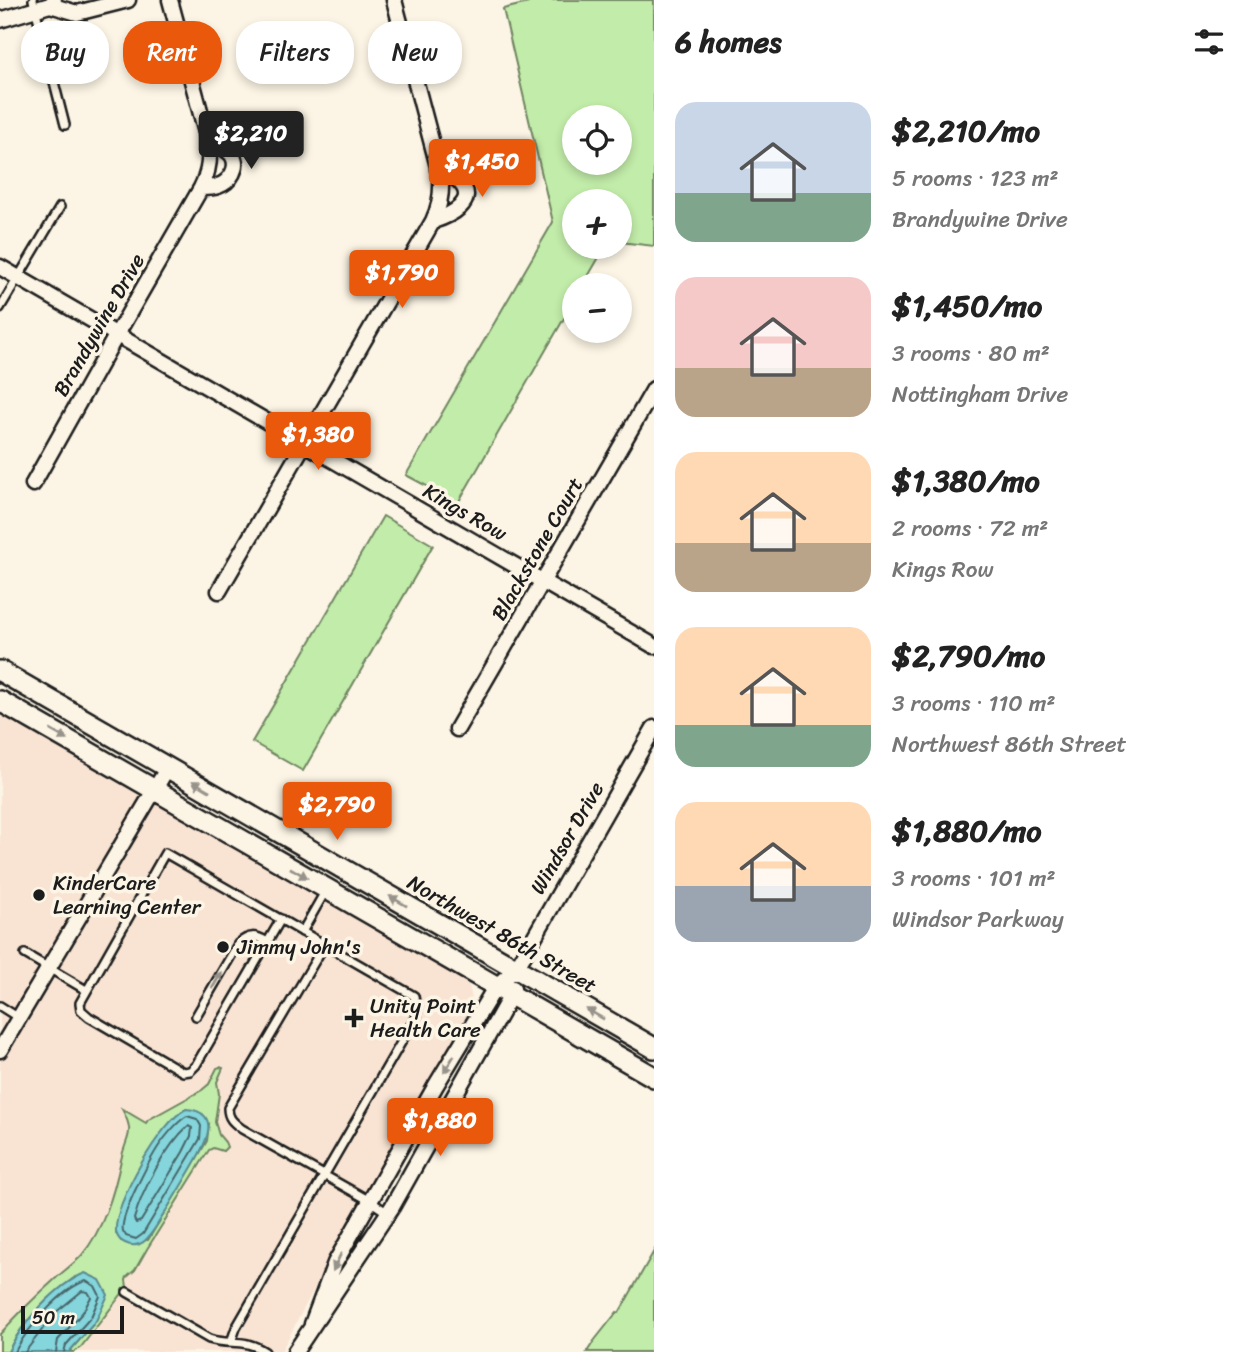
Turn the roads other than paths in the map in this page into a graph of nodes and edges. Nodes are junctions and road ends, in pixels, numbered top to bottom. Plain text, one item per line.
1 (128, 0) edge
2 (170, 0) edge
3 (394, 0) edge
4 (43, 4) edge
5 (0, 20) edge
6 (65, 125) dead end
7 (208, 140) junction
8 (438, 169) junction
9 (201, 188) junction
10 (60, 207) dead end
11 (433, 221) junction
12 (0, 267) edge
13 (18, 277) junction
14 (0, 309) edge
15 (117, 334) junction
16 (654, 389) edge
17 (305, 444) junction
18 (33, 484) dead end
19 (543, 582) junction
20 (219, 591) dead end
21 (654, 646) edge
22 (0, 671) edge
23 (0, 701) edge
24 (654, 728) edge
25 (457, 729) dead end
26 (168, 768) junction
27 (155, 789) junction
28 (327, 889) junction
29 (281, 919) junction
30 (302, 932) junction
31 (267, 942) junction
32 (325, 944) junction
33 (25, 954) dead end
34 (48, 967) junction
35 (516, 969) junction
36 (86, 990) junction
37 (504, 990) junction
38 (0, 1006) edge
39 (196, 1016) dead end
40 (19, 1018) junction
41 (654, 1048) edge
42 (0, 1050) edge
43 (654, 1077) edge
44 (324, 1175) junction
45 (370, 1201) junction
46 (388, 1213) junction
47 (127, 1293) dead end
48 (313, 1324) junction
49 (231, 1342) junction
50 (265, 1352) edge
51 (295, 1352) edge

1 - 4 street
2 - 7 street, Brandywine Drive
3 - 8 street
4 - 5 street
4 - 6 lane
7 - 9 street, Brandywine Drive
7 - 9 street
8 - 11 street
8 - 11 street
9 - 15 street, Brandywine Drive
10 - 13 lane
11 - 17 street
12 - 13 street, Kings Row
13 - 14 lane
13 - 15 street, Kings Row
15 - 17 street, Kings Row
15 - 18 street, Brandywine Drive
16 - 19 street, Blackstone Court
17 - 19 street, Kings Row
17 - 20 street
19 - 21 street, Kings Row
19 - 25 street, Blackstone Court
22 - 26 main road, Northwest 86th Street
23 -> 27 main road
24 - 35 street, Windsor Drive
26 - 27 street
35 -> 26 main road, Northwest 86th Street
27 -> 28 main road
27 - 34 street
28 - 30 lane
28 - 37 main road
29 - 30 lane
29 - 31 lane
29 - 36 lane
30 - 32 lane
31 - 36 lane
39 -> 31 lane
32 - 44 lane
32 - 44 lane
33 - 34 lane
34 - 36 lane
34 - 40 street
35 - 37 street, Windsor Drive
41 -> 35 main road, Northwest 86th Street
37 - 43 main road
37 -> 45 street
37 - 46 street
38 - 40 lane
40 - 42 street
44 - 45 lane
44 - 49 lane
45 - 46 lane
45 -> 48 street
46 - 48 street
47 - 49 lane
48 - 51 street
49 - 50 lane

